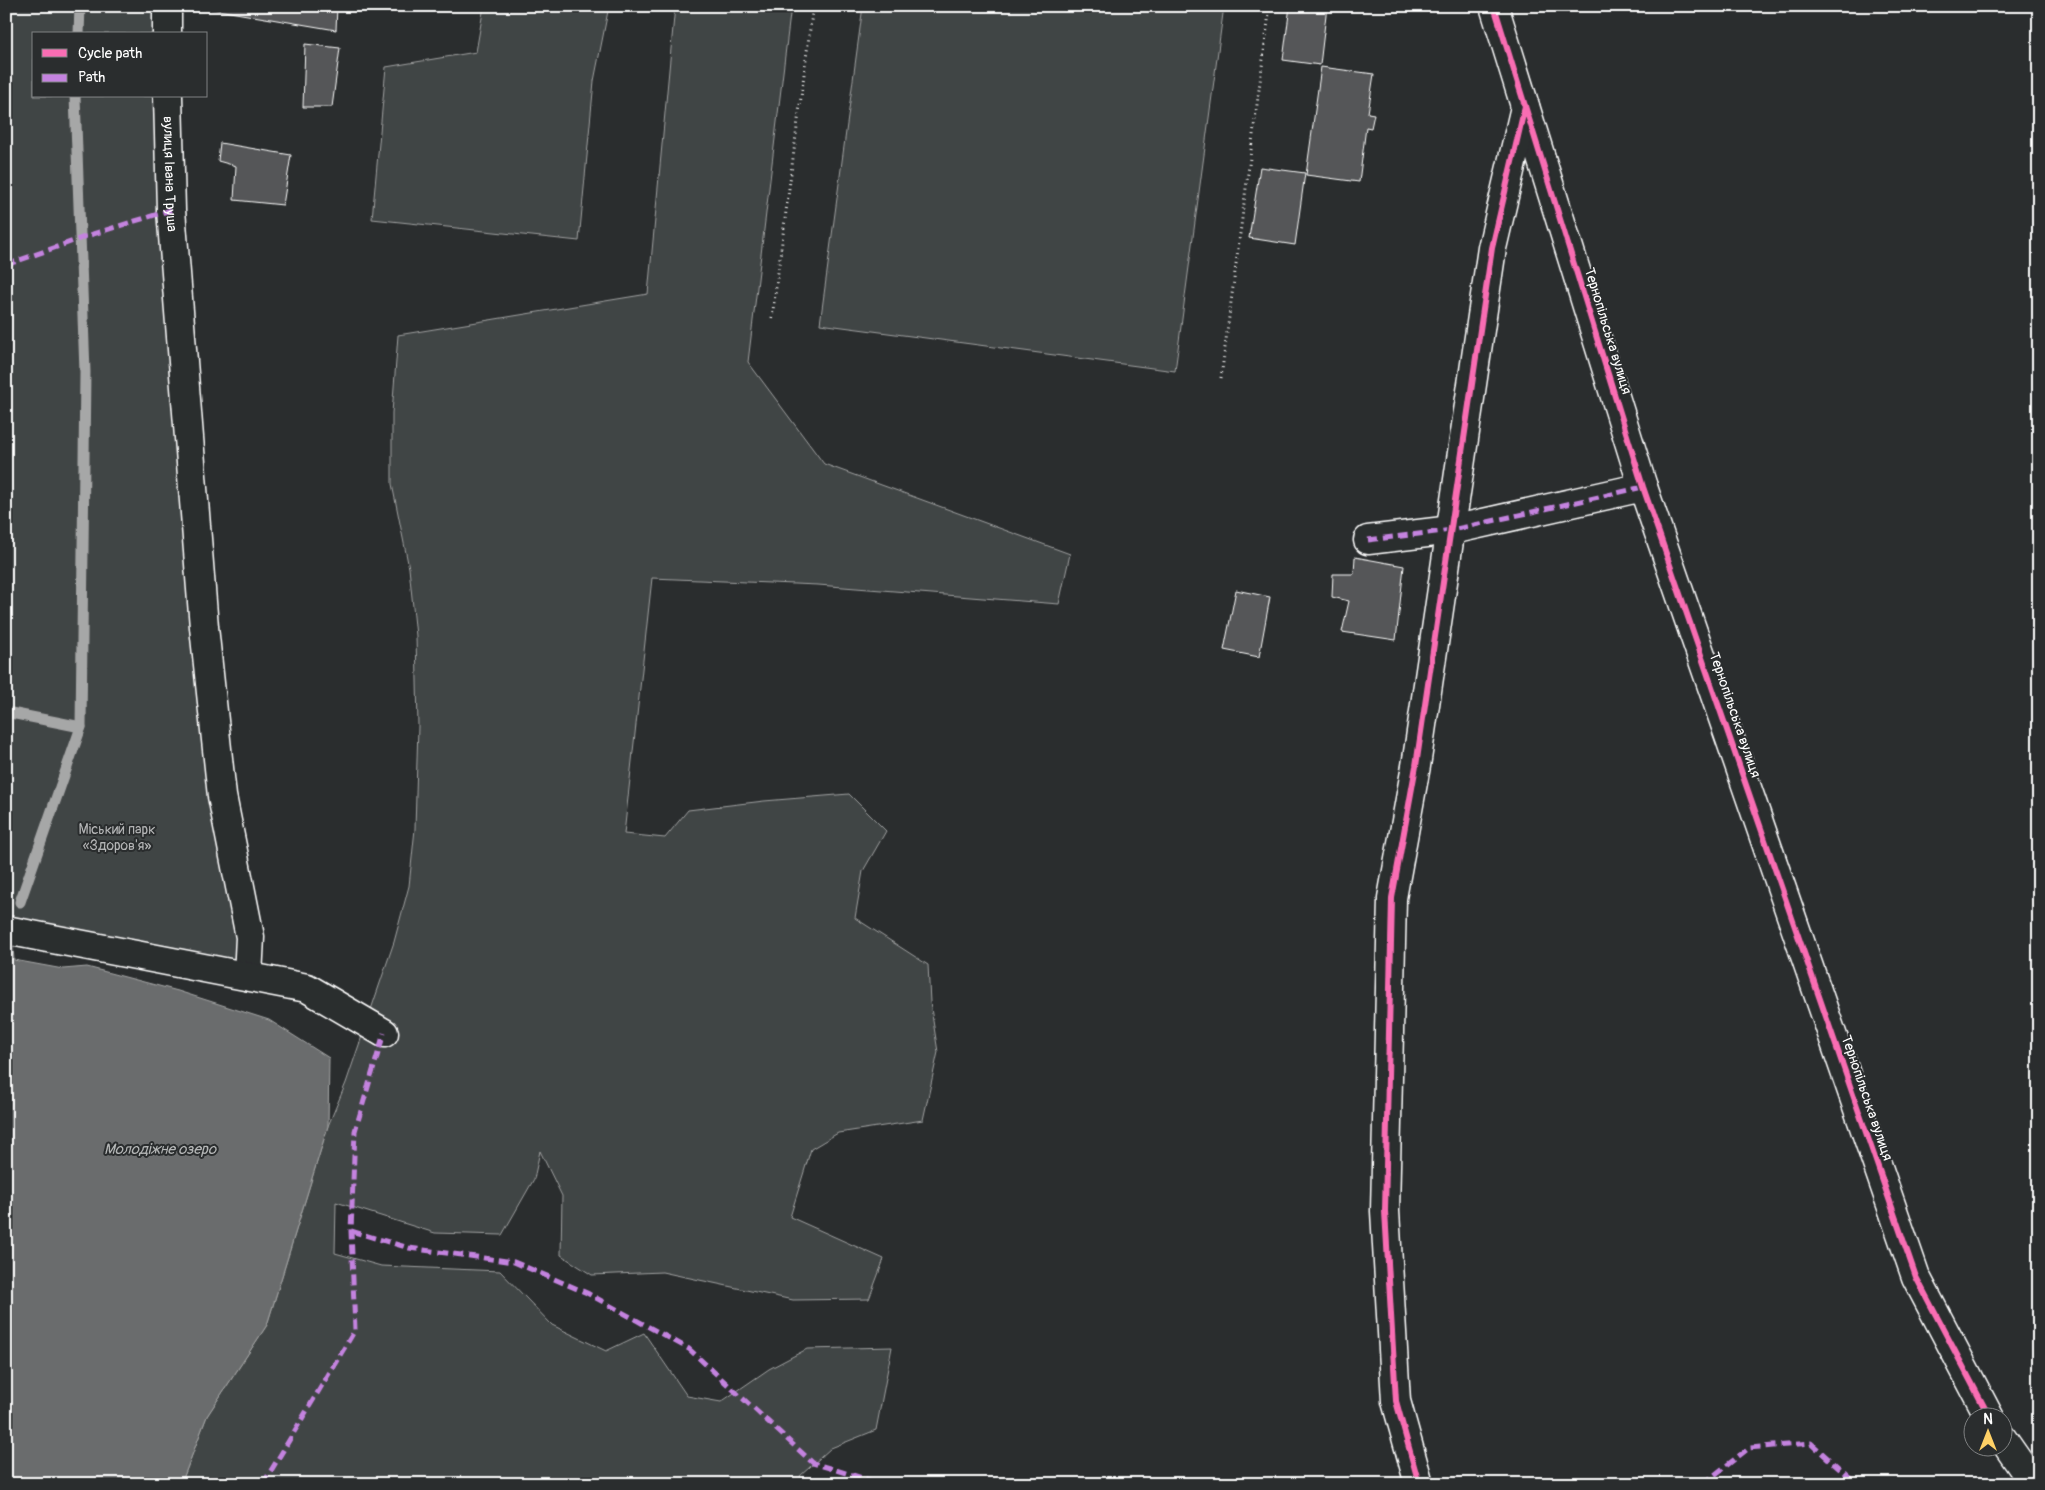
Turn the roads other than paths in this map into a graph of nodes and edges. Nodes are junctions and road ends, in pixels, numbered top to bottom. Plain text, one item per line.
1 (168, 6) edge
2 (1494, 6) edge
3 (167, 32) edge
4 (168, 98) edge
5 (1525, 106) junction
6 (1643, 487) junction
7 (1452, 530) junction
8 (1368, 540) dead end
9 (6, 930) edge
10 (248, 976) junction
11 (384, 1033) dead end
12 (1985, 1408) edge
13 (2012, 1452) edge
14 (1419, 1484) edge
15 (2034, 1484) edge

1 - 3 street
2 - 5 street, Тернопільська вулиця
4 - 10 street, вулиця Івана Труша
5 - 6 street, Тернопільська вулиця
5 - 7 street
6 - 7 street
6 - 12 street, Тернопільська вулиця
7 - 8 street
7 - 14 street
9 - 10 street
10 - 11 street
13 - 15 street

